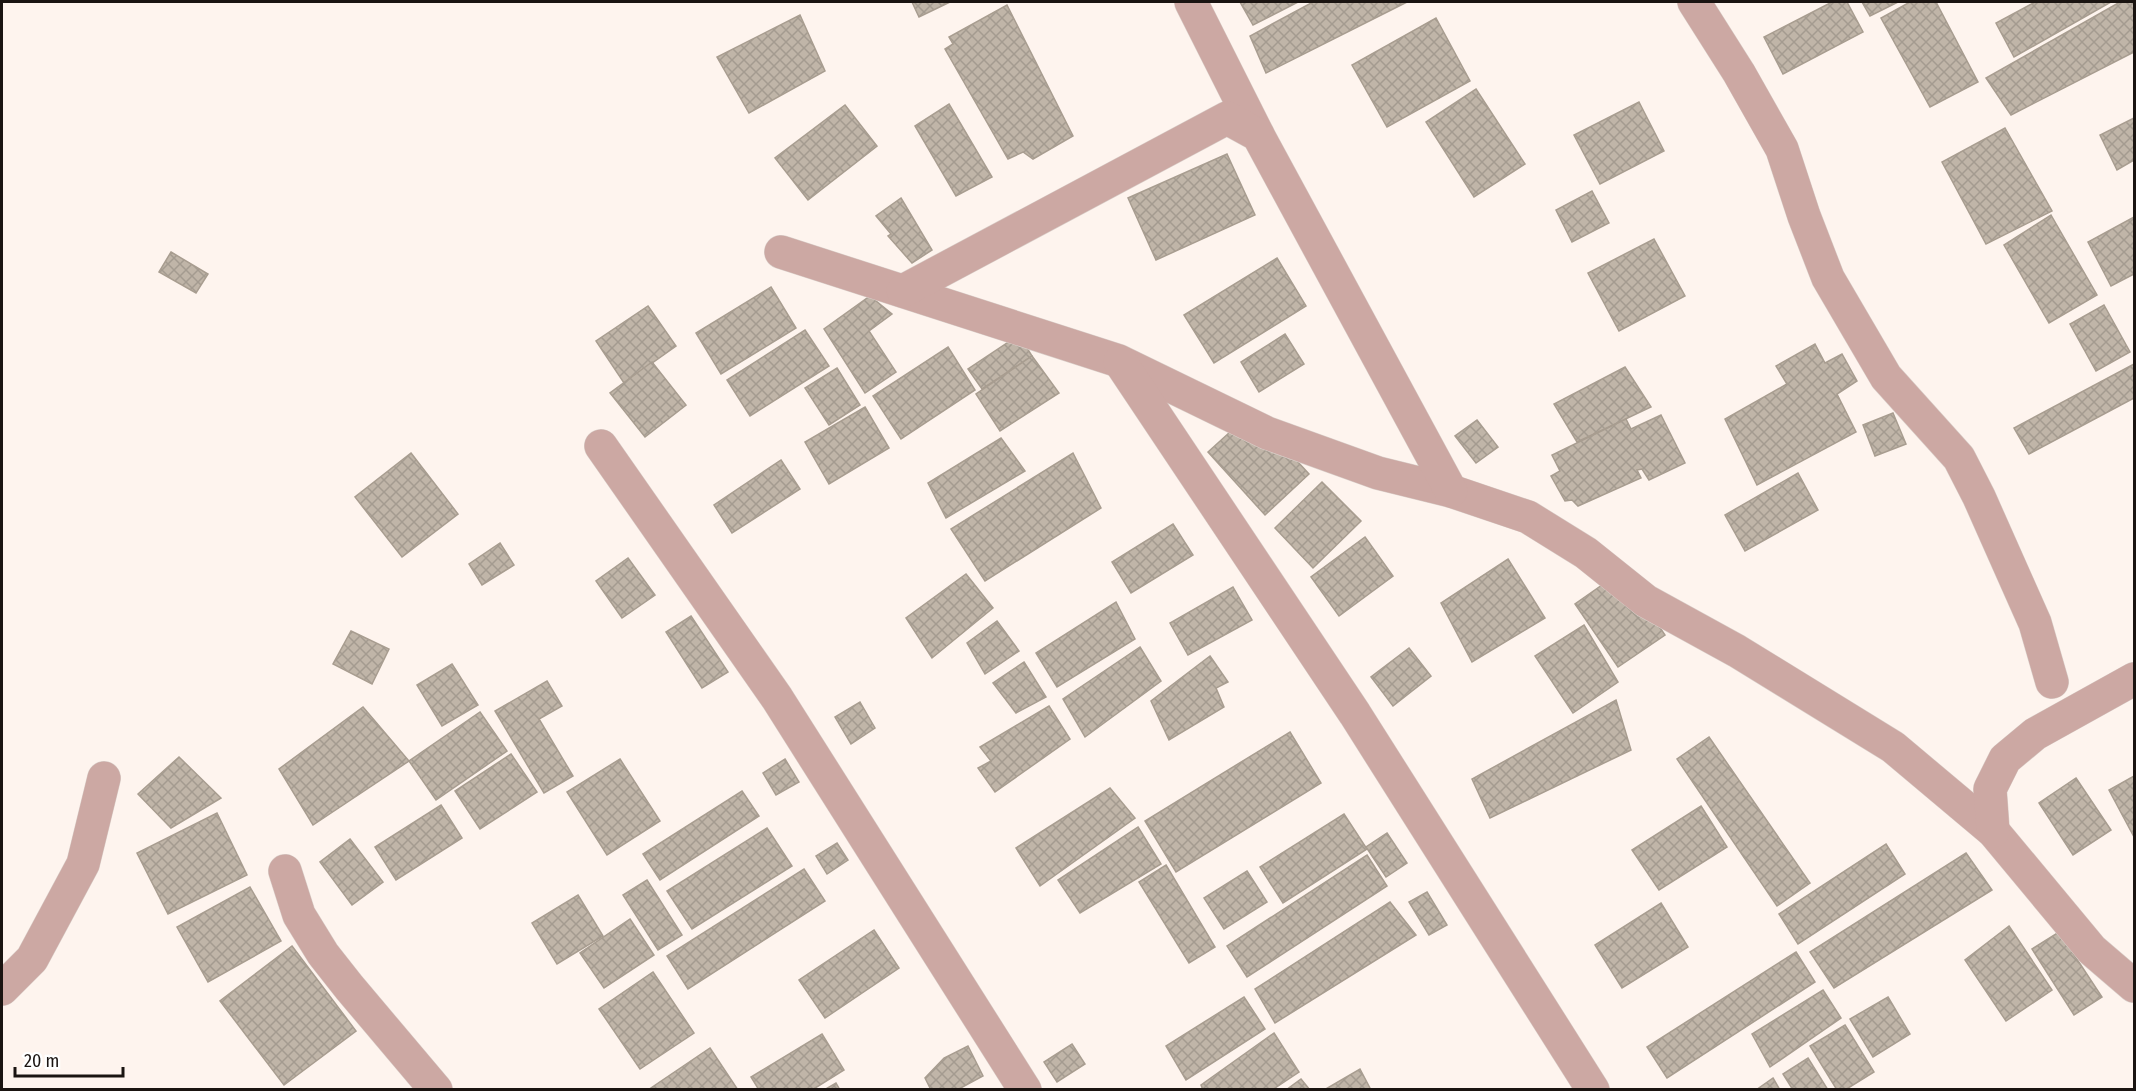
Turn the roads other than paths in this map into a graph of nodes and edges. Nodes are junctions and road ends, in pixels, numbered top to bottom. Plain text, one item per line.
1 (1191, 2) edge
2 (1694, 2) edge
3 (1257, 135) junction
4 (781, 252) dead end
5 (903, 291) junction
6 (1119, 361) junction
7 (601, 446) dead end
8 (1451, 491) junction
9 (2134, 679) edge
10 (2052, 682) junction
11 (2099, 697) junction
12 (2035, 734) junction
13 (105, 778) dead end
14 (1993, 831) junction
15 (285, 871) dead end
16 (2134, 986) edge
17 (2, 989) edge
18 (436, 1089) edge
19 (1025, 1089) edge
20 (1593, 1089) edge

1 - 3 street
2 - 10 street
3 - 5 street
3 - 8 street
4 - 5 street
5 - 6 street
6 - 8 street
6 - 20 street
7 - 19 street
8 - 14 street
9 - 11 street
10 - 11 street
10 - 12 street
11 - 12 street
12 - 14 street
13 - 17 street
14 - 16 street
15 - 18 street

